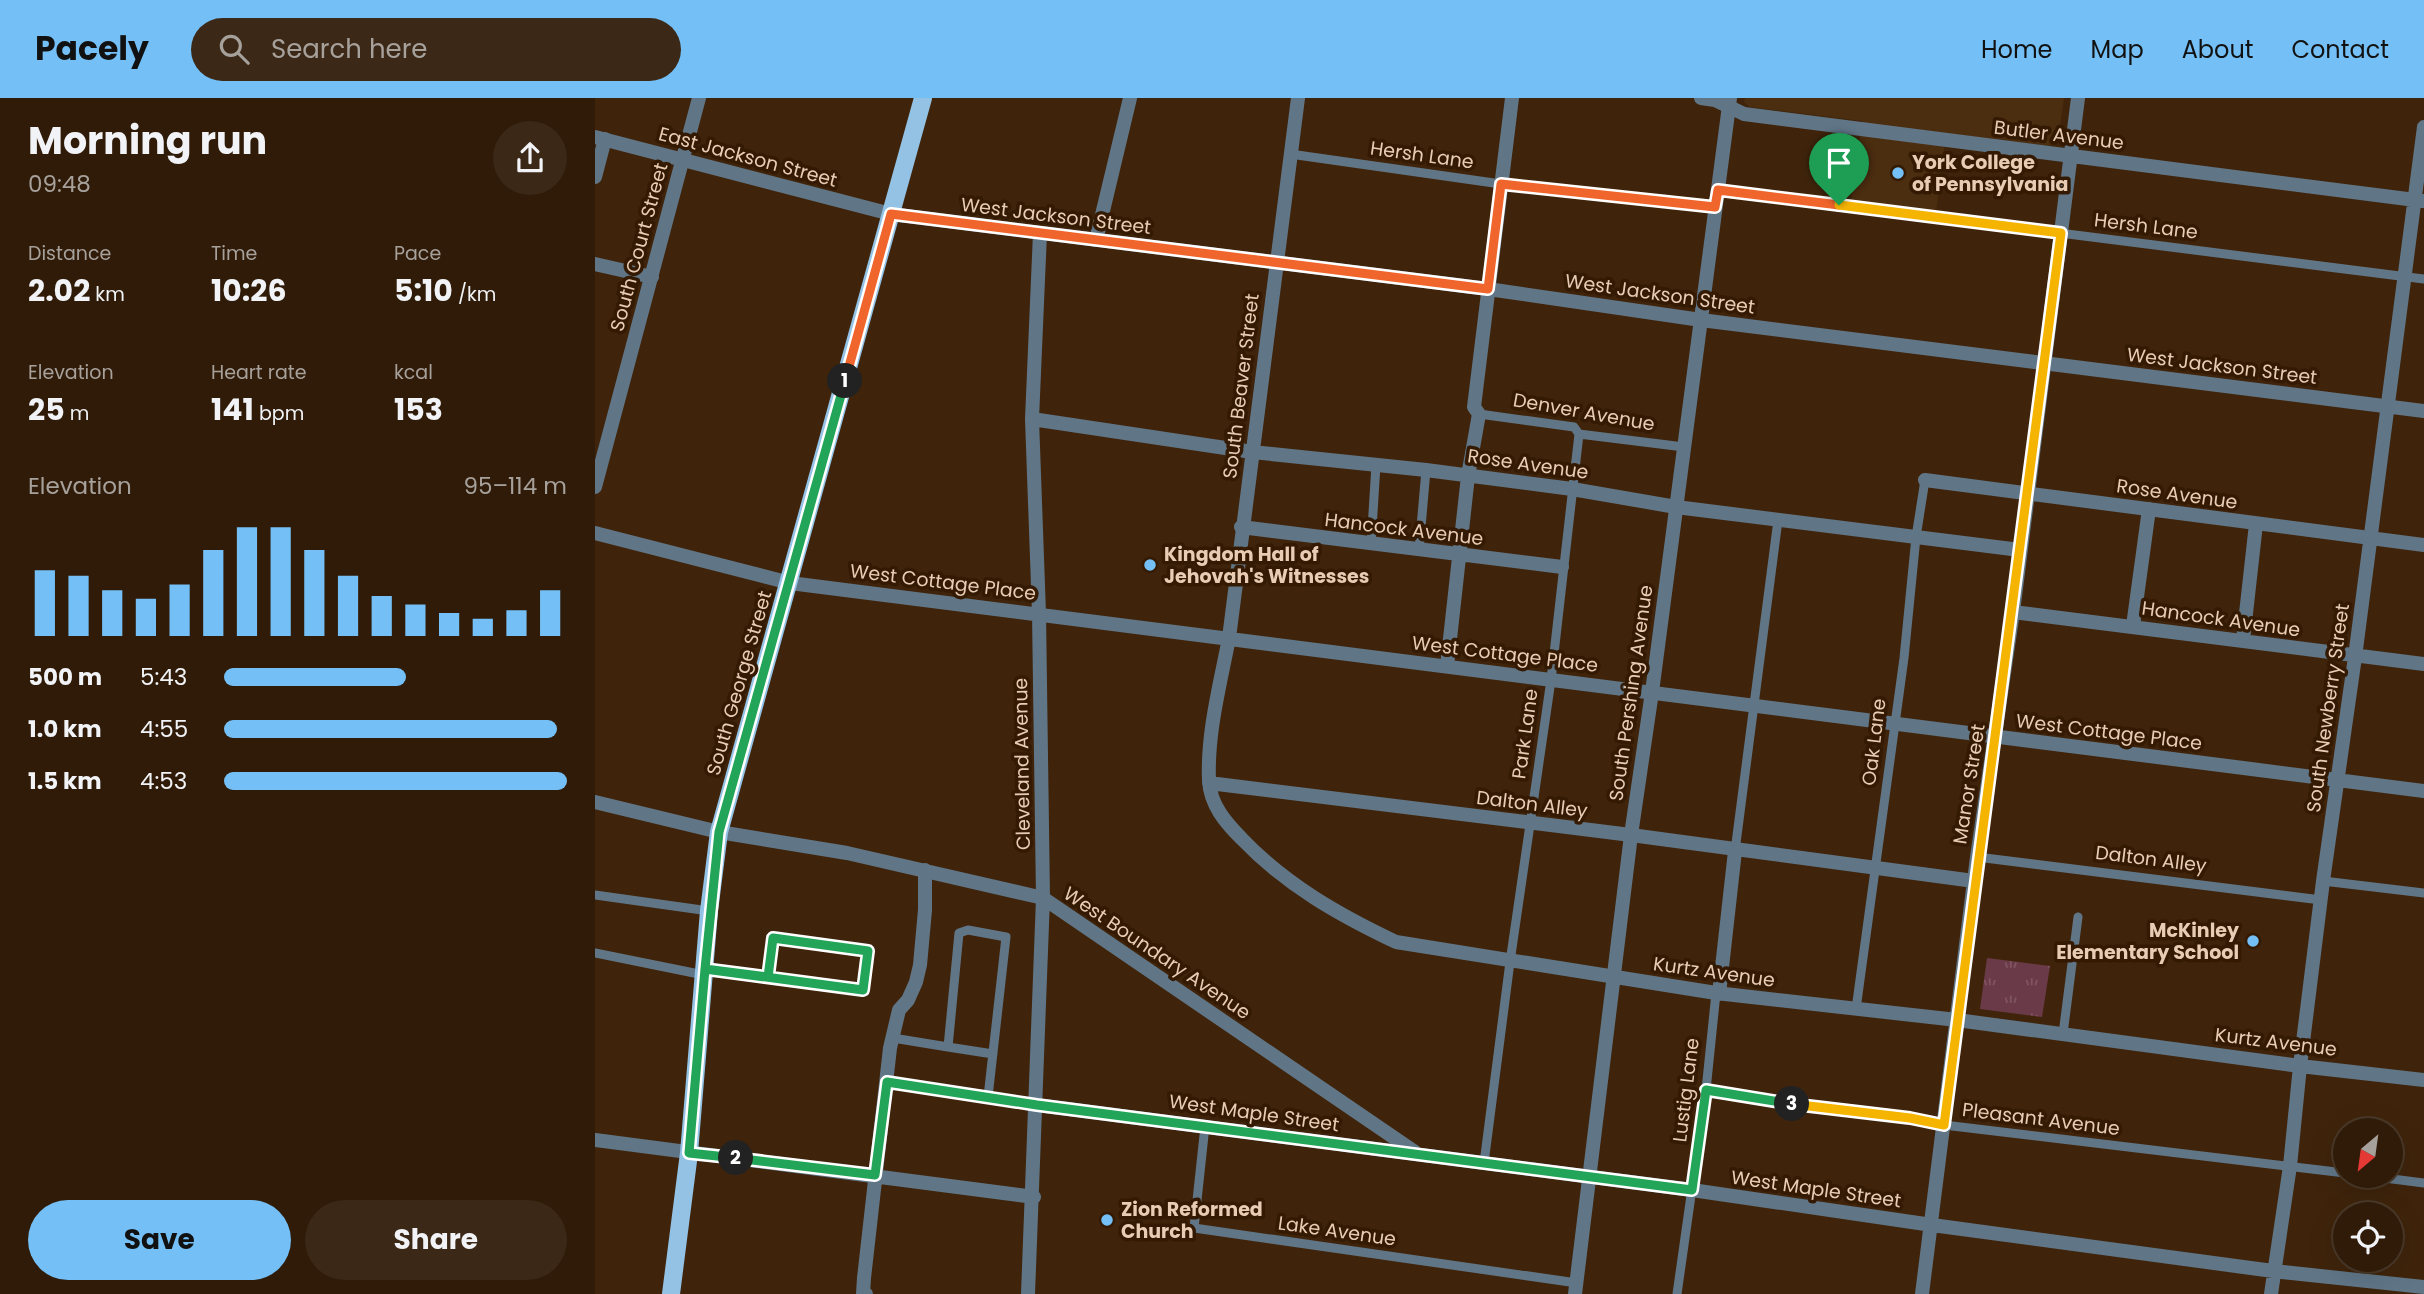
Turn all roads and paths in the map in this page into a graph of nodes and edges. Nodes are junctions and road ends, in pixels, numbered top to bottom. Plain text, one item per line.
1 (699, 98) edge
2 (923, 98) edge
3 (1131, 98) edge
4 (1298, 98) edge
5 (1512, 98) edge
6 (1701, 98) edge
7 (2078, 98) edge
8 (1729, 102) edge
9 (2424, 127) edge
10 (600, 138) edge
11 (1290, 154) junction
12 (2071, 156) junction
13 (683, 159) junction
14 (595, 177) edge
15 (1501, 184) junction
16 (1718, 190) junction
17 (2419, 200) edge
18 (1715, 207) junction
19 (891, 214) junction
20 (1040, 233) junction
21 (2061, 233) junction
22 (1095, 240) junction
23 (595, 264) edge
24 (1276, 264) junction
25 (652, 277) junction
26 (2404, 277) junction
27 (2424, 279) edge
28 (1488, 289) junction
29 (1701, 320) junction
30 (2045, 363) junction
31 (2388, 406) junction
32 (2424, 411) edge
33 (1479, 414) junction
34 (1032, 419) junction
35 (1580, 434) junction
36 (1684, 447) junction
37 (1252, 452) junction
38 (1376, 465) junction
39 (1426, 470) junction
40 (1468, 476) junction
41 (1925, 480) joint
42 (595, 487) edge
43 (1572, 489) junction
44 (2028, 492) junction
45 (1676, 507) junction
46 (2149, 509) junction
47 (1778, 520) junction
48 (2256, 524) junction
49 (1241, 527) junction
50 (595, 533) edge
51 (1916, 537) junction
52 (2371, 538) junction
53 (1371, 545) junction
54 (2424, 545) edge
55 (1419, 550) junction
56 (2020, 550) junction
57 (1460, 555) junction
58 (1562, 567) junction
59 (790, 583) junction
60 (2013, 612) junction
61 (1039, 613) junction
62 (2133, 626) junction
63 (1229, 638) junction
64 (2243, 640) junction
65 (2355, 657) junction
66 (2424, 664) edge
67 (1447, 666) junction
68 (1551, 680) junction
69 (1652, 692) junction
70 (1755, 707) junction
71 (1894, 724) junction
72 (1996, 737) junction
73 (2339, 780) junction
74 (1209, 783) junction
75 (2424, 791) edge
76 (595, 802) edge
77 (1529, 824) junction
78 (719, 832) junction
79 (1631, 835) junction
80 (1735, 850) junction
81 (1977, 857) junction
82 (1877, 868) junction
83 (925, 870) junction
84 (1974, 881) junction
85 (2323, 881) junction
86 (2424, 893) edge
87 (595, 895) edge
88 (1043, 898) junction
89 (2321, 900) junction
90 (709, 911) junction
91 (2078, 917) dead end
92 (595, 953) edge
93 (1510, 962) junction
94 (704, 972) junction
95 (1615, 976) junction
96 (768, 977) junction
97 (1718, 993) junction
98 (1856, 1009) junction
99 (1957, 1020) junction
100 (2063, 1034) junction
101 (893, 1038) junction
102 (948, 1047) junction
103 (993, 1054) junction
104 (2300, 1066) junction
105 (2424, 1080) edge
106 (887, 1082) junction
107 (1706, 1090) junction
108 (988, 1097) junction
109 (1037, 1105) junction
110 (1944, 1125) junction
111 (1205, 1126) junction
112 (595, 1140) edge
113 (689, 1153) junction
114 (1419, 1155) junction
115 (1484, 1163) junction
116 (2290, 1166) junction
117 (2333, 1171) edge
118 (875, 1175) junction
119 (1588, 1177) junction
120 (2403, 1180) edge
121 (2424, 1183) edge
122 (1692, 1190) junction
123 (1034, 1198) junction
124 (1932, 1225) junction
125 (2273, 1271) junction
126 (2424, 1287) edge
127 (1576, 1289) edge
128 (671, 1294) edge
129 (864, 1294) edge
130 (1028, 1294) edge
131 (1677, 1294) edge
132 (1922, 1294) edge
133 (2271, 1294) edge

1 - 13 street, South Court Street
2 - 19 main road, South George Street
3 - 22 street
4 - 11 street, South Beaver Street
5 - 15 street
6 - 8 street, Butler Avenue
7 - 12 street, Manor Street
8 - 12 street, Butler Avenue
8 - 16 street, South Pershing Avenue
9 - 17 street, South Newberry Street
10 - 13 street, East Jackson Street
10 - 14 street
11 - 15 lane, Hersh Lane
11 - 24 street, South Beaver Street
12 - 17 street, Butler Avenue
12 - 21 street, Manor Street
13 - 19 street, East Jackson Street
13 - 25 street, South Court Street
15 - 18 lane, Hersh Lane
15 - 28 street
16 - 18 street, South Pershing Avenue
16 - 21 lane, Hersh Lane
17 - 26 street, South Newberry Street
18 - 29 street, South Pershing Avenue
19 - 20 street, West Jackson Street
19 - 59 main road, South George Street
20 - 22 street, West Jackson Street
20 - 34 street, Cleveland Avenue
21 - 26 lane, Hersh Lane
21 - 30 street, Manor Street
22 - 24 street, West Jackson Street
23 - 25 street
24 - 28 street, West Jackson Street
24 - 37 street, South Beaver Street
25 - 42 street, South Court Street
26 - 27 lane, Hersh Lane
26 - 31 street, South Newberry Street
28 - 29 street, West Jackson Street
28 - 33 street
29 - 30 street, West Jackson Street
29 - 36 street, South Pershing Avenue
30 - 31 street, West Jackson Street
30 - 44 street, Manor Street
31 - 32 street, West Jackson Street
31 - 52 street, South Newberry Street
33 - 35 lane, Denver Avenue
33 - 40 street
34 - 37 street, Rose Avenue
34 - 61 street, Cleveland Avenue
35 - 36 lane, Denver Avenue
35 - 43 lane, Park Lane
36 - 45 street, South Pershing Avenue
37 - 38 street, Rose Avenue
37 - 49 street, South Beaver Street
38 - 39 street, Rose Avenue
38 - 53 lane
39 - 40 street, Rose Avenue
39 - 55 lane
40 - 43 street, Rose Avenue
40 - 57 street
41 - 44 street, Rose Avenue
41 - 51 lane, Oak Lane
43 - 45 street, Rose Avenue
43 - 58 lane, Park Lane
44 - 46 street, Rose Avenue
44 - 56 street, Manor Street
45 - 47 street, Rose Avenue
45 - 69 street, South Pershing Avenue
46 - 48 street, Rose Avenue
46 - 62 street
47 - 51 street, Rose Avenue
47 - 70 lane
48 - 52 street, Rose Avenue
48 - 64 street
49 - 53 street, Hancock Avenue
49 - 63 street, South Beaver Street
50 - 59 street, West Cottage Place
51 - 56 street, Rose Avenue
51 - 71 lane, Oak Lane
52 - 54 street, Rose Avenue
52 - 65 street, South Newberry Street
53 - 55 street, Hancock Avenue
55 - 57 street, Hancock Avenue
56 - 60 street, Manor Street
57 - 58 street, Hancock Avenue
57 - 67 street
58 - 68 lane, Park Lane
59 - 61 street, West Cottage Place
59 - 78 main road, South George Street
60 - 62 street, Hancock Avenue
60 - 72 street, Manor Street
61 - 63 street, West Cottage Place
61 - 88 street, Cleveland Avenue
62 - 64 street, Hancock Avenue
63 - 67 street, West Cottage Place
63 - 74 street, Kurtz Avenue
64 - 65 street, Hancock Avenue
65 - 66 street, Hancock Avenue
65 - 73 street, South Newberry Street
67 - 68 street, West Cottage Place
68 - 69 street, West Cottage Place
68 - 77 lane, Park Lane
69 - 70 street, West Cottage Place
69 - 79 street, South Pershing Avenue
70 - 71 street, West Cottage Place
70 - 80 lane
71 - 72 street, West Cottage Place
71 - 82 lane, Oak Lane
72 - 73 street, West Cottage Place
72 - 81 street, Manor Street
73 - 75 street, West Cottage Place
73 - 85 street, South Newberry Street
74 - 77 street, Dalton Alley
74 - 93 street, Kurtz Avenue
76 - 78 street, West Boundary Avenue
77 - 79 street, Dalton Alley
77 - 93 lane, Park Lane
78 - 83 street, West Boundary Avenue
78 - 90 main road, South George Street
79 - 80 street, Dalton Alley
79 - 95 street, South Pershing Avenue
80 - 82 street, Dalton Alley
80 - 97 street, Lustig Lane
81 - 84 street, Manor Street
81 - 89 lane, Dalton Alley
82 - 84 street, Dalton Alley
82 - 98 lane, Oak Lane
83 - 88 street, West Boundary Avenue
83 - 101 street
84 - 99 street, Manor Street
85 - 86 lane
85 - 89 street, South Newberry Street
87 - 90 lane
88 - 109 street, Cleveland Avenue
88 - 114 street, West Boundary Avenue
89 - 104 street, South Newberry Street
90 - 94 main road, South George Street
91 - 100 lane
92 - 94 lane
93 - 95 street, Kurtz Avenue
93 - 115 lane, Park Lane
94 - 96 lane
94 - 113 main road, South George Street
95 - 97 street, Kurtz Avenue
95 - 119 street, South Pershing Avenue
96 - 96 lane
97 - 98 street, Kurtz Avenue
97 - 107 lane, Lustig Lane
98 - 99 street, Kurtz Avenue
99 - 100 street, Kurtz Avenue
99 - 110 street, Manor Street
100 - 104 street, Kurtz Avenue
101 - 102 lane
101 - 106 street
102 - 103 lane
102 - 103 lane
103 - 108 lane
104 - 105 street, Kurtz Avenue
104 - 116 street, South Newberry Street
106 - 108 lane
106 - 118 street
107 - 110 lane, Pleasant Avenue
107 - 122 lane, Lustig Lane
108 - 109 lane
109 - 111 street, West Maple Street
109 - 123 street, Cleveland Avenue
110 - 116 lane, Pleasant Avenue
110 - 124 street, Manor Street
111 - 114 street, West Maple Street
111 - 127 lane, Lake Avenue
112 - 113 street
113 - 118 street
113 - 128 main road, South George Street
114 - 115 street, West Maple Street
115 - 119 street, West Maple Street
116 - 117 lane, Pleasant Avenue
116 - 125 street, South Newberry Street
118 - 123 street
118 - 129 street
119 - 122 street, West Maple Street
119 - 127 street, South Pershing Avenue
120 - 121 lane
122 - 124 street, West Maple Street
122 - 131 lane, Lustig Lane
123 - 130 street, Cleveland Avenue
124 - 125 street, West Maple Street
124 - 132 street, Manor Street
125 - 126 street, West Maple Street
125 - 133 street, South Newberry Street

